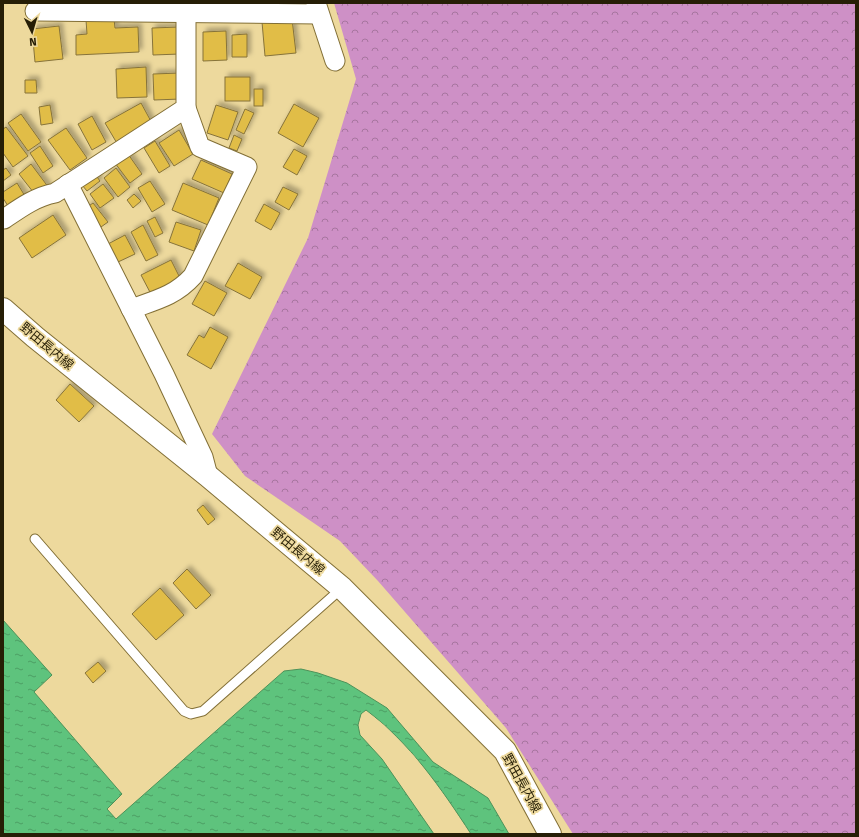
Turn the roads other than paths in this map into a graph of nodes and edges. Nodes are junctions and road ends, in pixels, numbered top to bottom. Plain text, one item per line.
1 (186, 8) edge
2 (318, 8) edge
3 (35, 11) dead end
4 (335, 61) dead end
5 (186, 108) junction
6 (68, 184) junction
7 (4, 219) dead end
8 (3, 309) edge
9 (131, 309) junction
10 (208, 476) junction
11 (35, 539) dead end
12 (342, 588) junction
13 (550, 834) edge

1 - 2 street
1 - 3 street
1 - 5 street
2 - 4 street
5 - 6 street
5 - 9 street
6 - 7 street
6 - 9 street
8 - 10 main road, 野田長内線
9 - 10 street
10 - 12 main road, 野田長内線
11 - 12 lane
12 - 13 main road, 野田長内線

